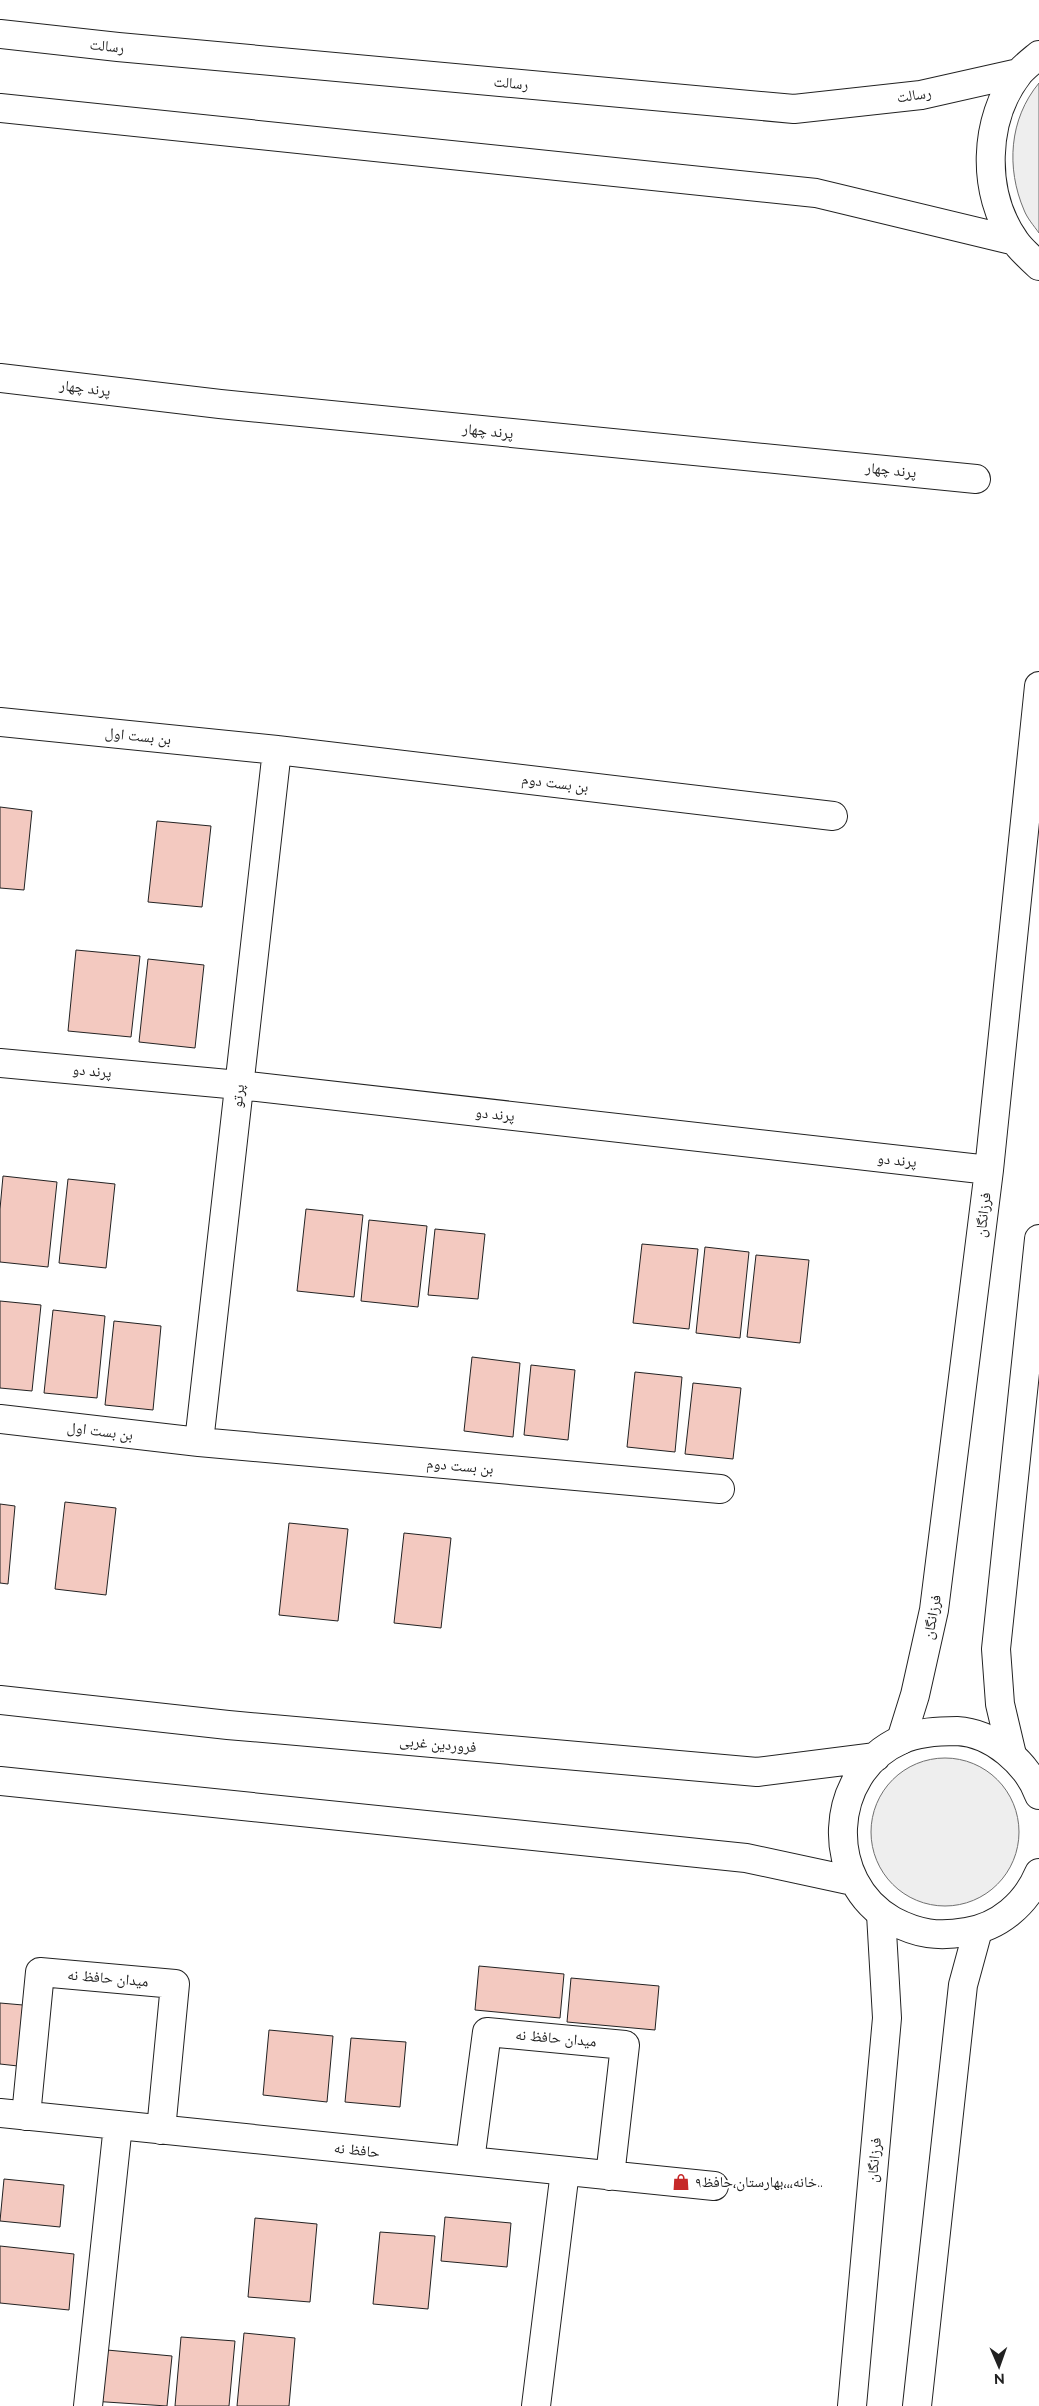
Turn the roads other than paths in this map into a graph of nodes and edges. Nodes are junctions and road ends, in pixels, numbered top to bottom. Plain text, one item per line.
1 (0, 34) edge
2 (1039, 54) edge
3 (1019, 73) junction
4 (0, 108) edge
5 (1015, 241) junction
6 (1039, 266) edge
7 (0, 378) edge
8 (976, 479) dead end
9 (1039, 686) edge
10 (0, 722) edge
11 (277, 750) junction
12 (833, 816) dead end
13 (0, 1063) edge
14 (239, 1085) junction
15 (989, 1170) junction
16 (1039, 1239) edge
17 (0, 1419) edge
18 (199, 1442) junction
19 (720, 1489) dead end
20 (0, 1700) edge
21 (901, 1740) junction
22 (1012, 1755) junction
23 (876, 1757) junction
24 (0, 1781) edge
25 (1037, 1786) edge
26 (1039, 1873) edge
27 (853, 1881) junction
28 (1030, 1903) edge
29 (881, 1914) junction
30 (978, 1930) junction
31 (13, 2115) edge
32 (118, 2125) junction
33 (161, 2130) junction
34 (470, 2162) junction
35 (565, 2171) junction
36 (610, 2176) junction
37 (714, 2186) dead end
38 (88, 2406) edge
39 (536, 2406) edge
40 (852, 2406) edge
41 (917, 2406) edge

1 - 3 street, رسالت
2 - 3 street
3 - 5 street
4 - 5 street
5 - 6 street
7 - 8 street, پرند چهار
9 - 15 street, فرزانگان
10 - 11 street, بن بست اول
11 - 12 street, بن بست دوم
11 - 14 street, پرتو
13 - 14 street, پرند دو
14 - 15 street, پرند دو
14 - 18 street, پرتو
15 - 21 street, فرزانگان
16 - 22 street
17 - 18 street, بن بست اول
18 - 19 street, بن بست دوم
20 - 23 street, فروردین غربی
21 - 22 street
21 - 23 street
22 - 25 street
23 - 27 street
24 - 27 street
26 - 28 street
27 - 29 street
28 - 30 street
29 - 30 street
29 - 40 street, فرزانگان
30 - 41 street
31 - 32 street, حافظ نه
31 - 33 street, میدان حافظ نه
32 - 33 street, حافظ نه
32 - 38 street
33 - 34 street, حافظ نه
34 - 35 street, حافظ نه
34 - 36 street, میدان حافظ نه
35 - 36 street, حافظ نه
35 - 39 street
36 - 37 street, حافظ نه

